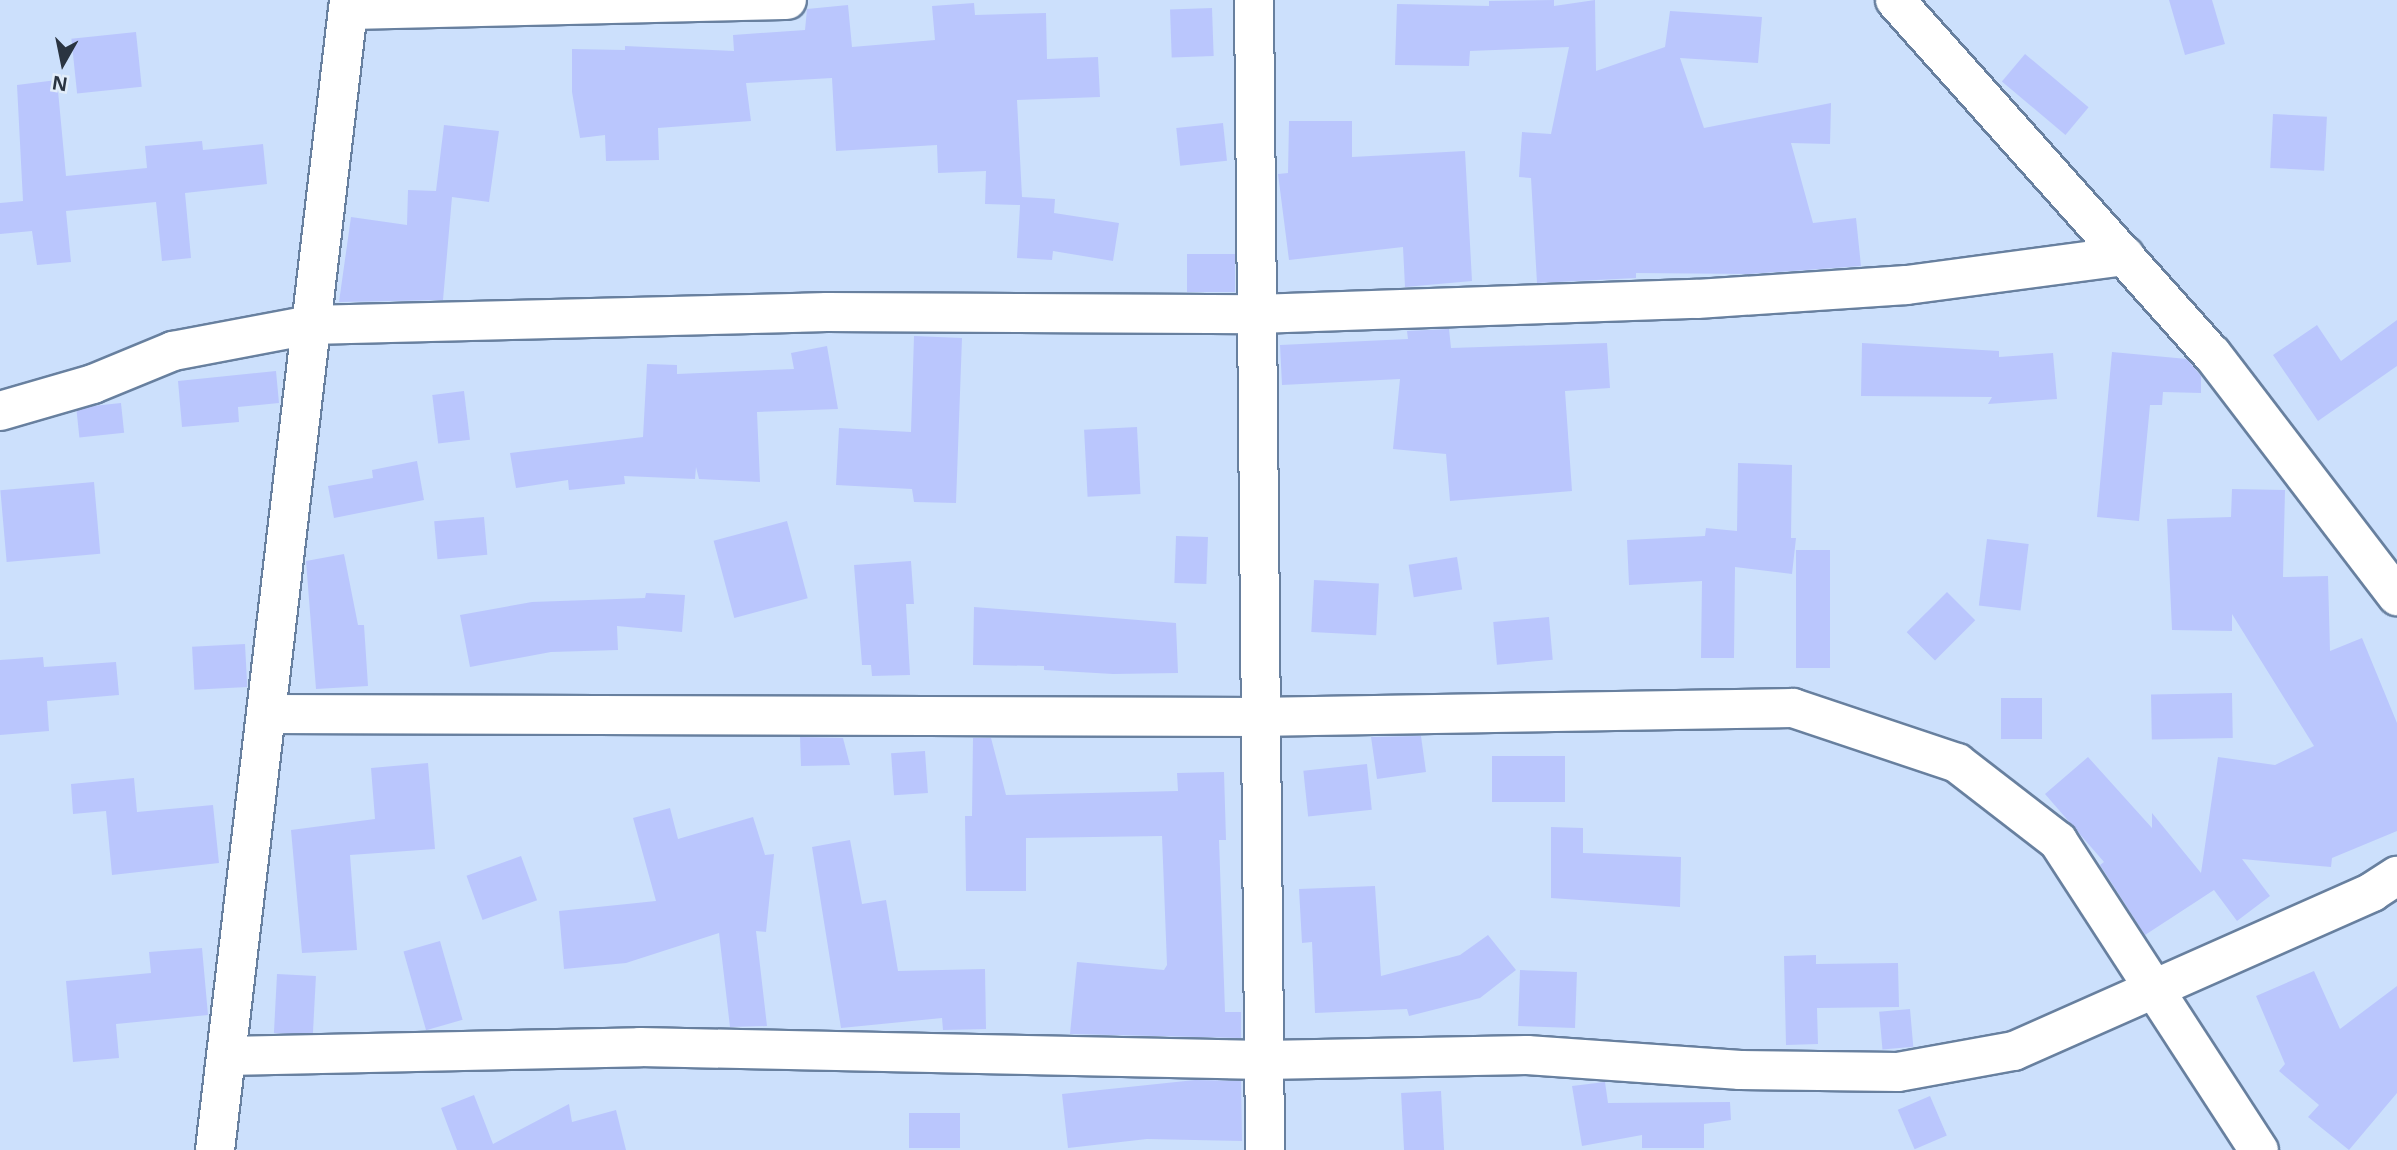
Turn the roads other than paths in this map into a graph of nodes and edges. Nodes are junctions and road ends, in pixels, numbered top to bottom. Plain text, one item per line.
1 (787, 0) edge
2 (1254, 0) edge
3 (1895, 0) edge
4 (349, 5) edge
5 (2125, 256) junction
6 (1257, 314) junction
7 (310, 325) junction
8 (0, 411) edge
9 (2397, 596) edge
10 (269, 714) junction
11 (1261, 717) junction
12 (2397, 876) edge
13 (2156, 991) junction
14 (227, 1056) junction
15 (1264, 1060) junction
16 (215, 1150) edge
17 (1265, 1150) edge
18 (2259, 1150) edge

1 - 4 street
2 - 6 street
3 - 5 street
4 - 7 street
5 - 6 street
5 - 9 street
6 - 7 street
6 - 11 street
7 - 8 street
7 - 10 street
10 - 11 street
10 - 14 street
11 - 13 street
11 - 15 street
12 - 13 street
13 - 15 street
13 - 18 street
14 - 15 street
14 - 16 street
15 - 17 street

